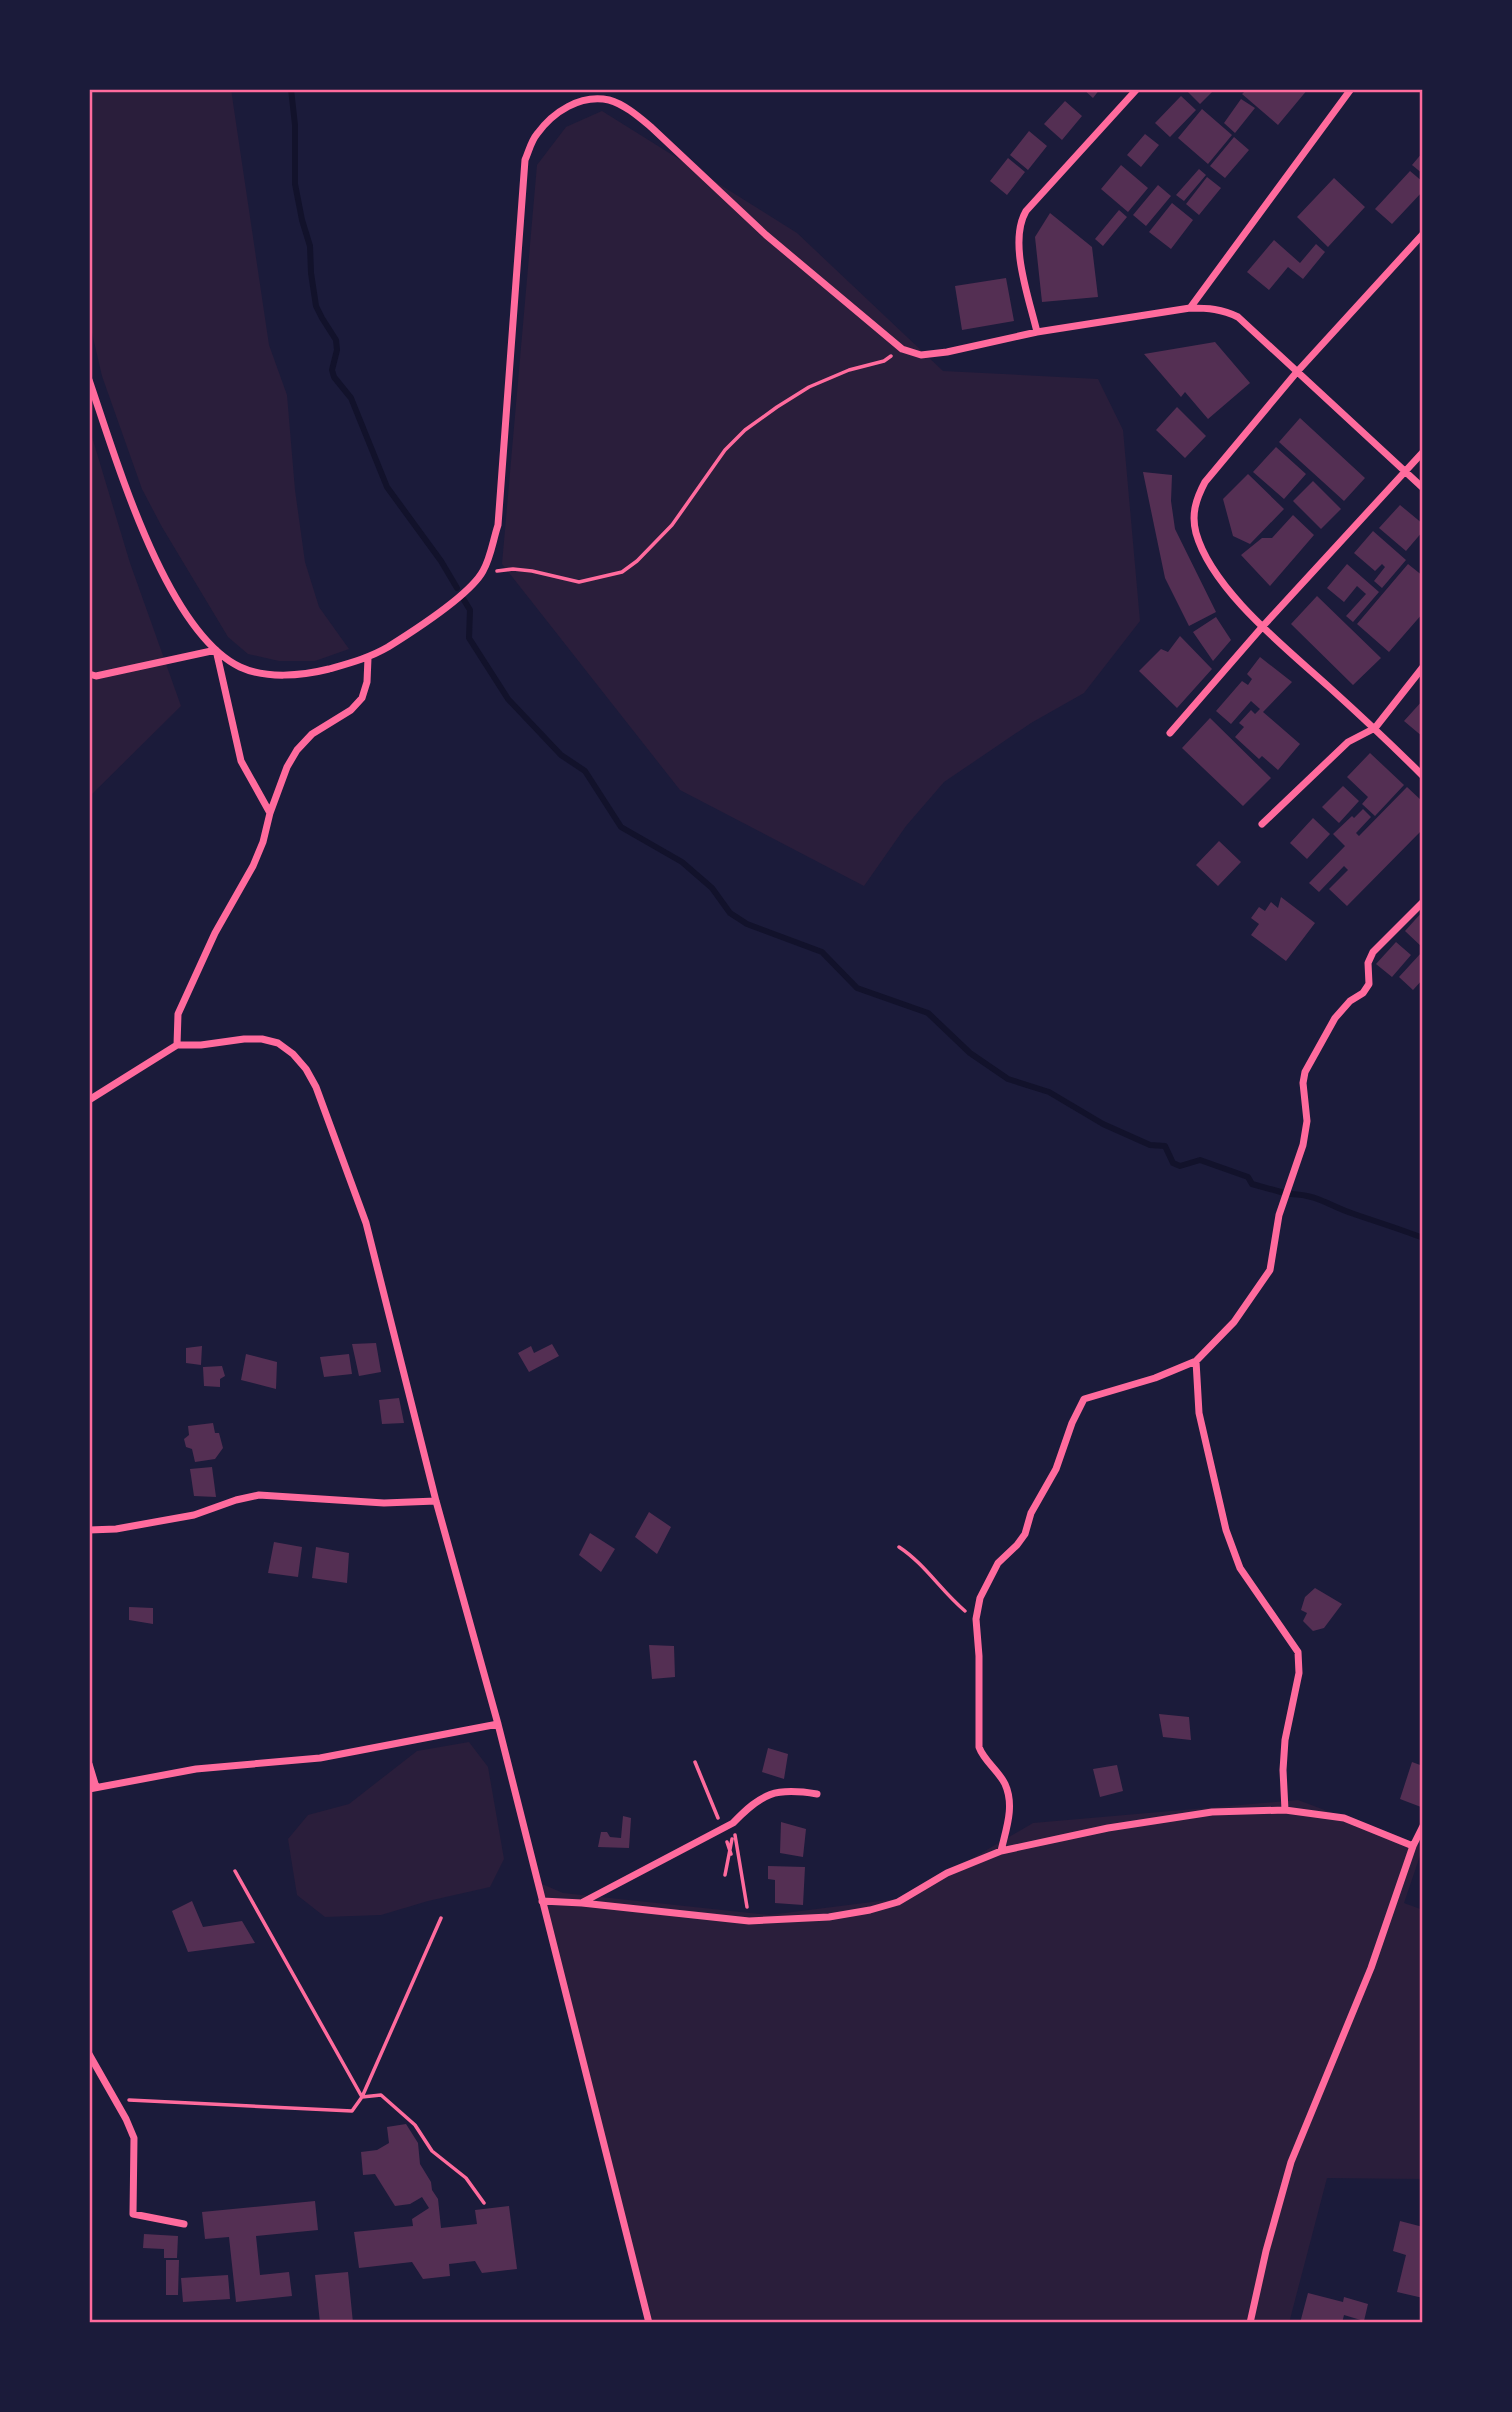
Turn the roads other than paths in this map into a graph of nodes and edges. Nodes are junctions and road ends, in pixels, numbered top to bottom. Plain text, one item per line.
1 (1137, 89) edge
2 (1338, 89) edge
3 (1348, 92) edge
4 (1423, 234) edge
5 (1190, 308) junction
6 (1037, 332) junction
7 (1296, 373) junction
8 (89, 380) edge
9 (1423, 452) edge
10 (1405, 471) junction
11 (1423, 488) edge
12 (1263, 626) junction
13 (216, 650) junction
14 (368, 658) junction
15 (1423, 667) edge
16 (89, 674) edge
17 (1375, 728) junction
18 (1170, 733) dead end
19 (1423, 776) edge
20 (270, 813) junction
21 (1262, 824) dead end
22 (1423, 902) edge
23 (177, 1045) junction
24 (89, 1101) edge
25 (1196, 1361) junction
26 (436, 1501) junction
27 (89, 1530) edge
28 (498, 1724) junction
29 (89, 1764) edge
30 (93, 1788) edge
31 (817, 1794) dead end
32 (1285, 1810) junction
33 (1423, 1826) edge
34 (1413, 1846) junction
35 (1001, 1851) junction
36 (542, 1901) junction
37 (582, 1903) junction
38 (89, 2054) edge
39 (184, 2224) dead end
40 (649, 2323) edge
41 (1250, 2323) edge

1 - 6 street
2 - 3 street
3 - 5 street
4 - 7 street
5 - 6 street
5 - 7 street
6 - 14 street
7 - 10 street
7 - 12 street
8 - 13 street
9 - 10 street
10 - 11 street
10 - 12 street
12 - 17 street
12 - 18 street
13 - 14 street
13 - 16 street
13 - 20 street
14 - 20 street
15 - 17 street
17 - 19 street
17 - 21 street
20 - 23 street
22 - 25 street
23 - 24 street
23 - 26 street
25 - 32 street
25 - 35 street
26 - 27 street
26 - 28 street
28 - 30 street
28 - 36 street
29 - 30 street
31 - 37 street
32 - 34 street
32 - 35 street
33 - 34 street
34 - 41 street
35 - 37 street
36 - 37 street
36 - 40 street
38 - 39 street

